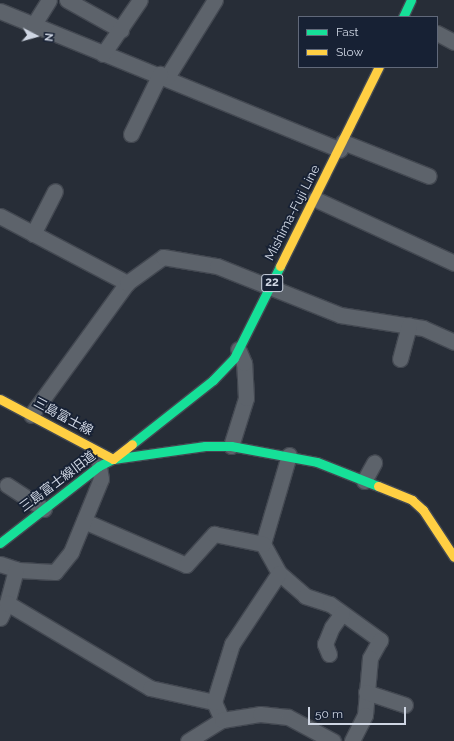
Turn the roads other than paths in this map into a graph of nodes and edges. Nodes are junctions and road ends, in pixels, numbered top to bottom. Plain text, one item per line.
1 (49, 0) edge
2 (67, 0) edge
3 (140, 0) edge
4 (215, 0) edge
5 (411, 0) edge
6 (0, 10) edge
7 (405, 16) edge
8 (34, 24) junction
9 (120, 30) junction
10 (438, 33) edge
11 (454, 42) edge
12 (103, 54) junction
13 (379, 68) edge
14 (164, 76) junction
15 (131, 134) dead end
16 (341, 146) junction
17 (429, 176) dead end
18 (55, 191) dead end
19 (315, 199) junction
20 (0, 216) edge
21 (33, 234) junction
22 (454, 263) edge
23 (128, 283) junction
24 (270, 286) junction
25 (409, 325) junction
26 (454, 342) edge
27 (238, 349) junction
28 (400, 359) dead end
29 (0, 399) edge
30 (32, 416) junction
31 (231, 446) junction
32 (289, 455) junction
33 (113, 459) junction
34 (374, 463) dead end
35 (99, 466) junction
36 (364, 481) junction
37 (7, 485) dead end
38 (44, 509) junction
39 (84, 520) junction
40 (0, 543) edge
41 (263, 544) junction
42 (454, 558) edge
43 (0, 564) edge
44 (16, 569) junction
45 (279, 573) junction
46 (7, 603) junction
47 (342, 613) junction
48 (0, 618) edge
49 (329, 654) dead end
50 (366, 692) junction
51 (214, 702) junction
52 (406, 705) dead end
53 (222, 720) junction
54 (188, 741) edge
55 (333, 741) edge
56 (352, 741) edge

1 - 8 street
2 - 9 street
3 - 9 street
4 - 14 street
5 - 7 main road
6 - 8 street
8 - 12 street
9 - 12 street
10 - 11 street
12 - 14 street
13 - 16 main road, Mishima-Fuji Line / 22
14 - 15 street
14 - 16 street
16 - 17 street
16 - 19 main road, Mishima-Fuji Line / 22
18 - 21 street
19 - 22 street
19 - 24 main road, Mishima-Fuji Line / 22
20 - 21 street
21 - 23 street
23 - 24 street
23 - 30 street
24 - 25 street
24 - 27 main road, Mishima-Fuji Line / 22
25 - 26 street
25 - 28 street
27 - 31 street
27 - 33 main road, Mishima-Fuji Line / 22
29 - 30 main road, 三島富士線
30 - 33 main road, 三島富士線
31 - 32 main road
31 - 33 main road
32 - 36 main road
32 - 41 street
33 - 35 main road, 三島富士線旧道
34 - 36 street
35 - 38 main road, 三島富士線旧道
35 - 39 street
36 - 42 main road
37 - 38 street
38 - 40 main road, 三島富士線旧道
39 - 41 street
39 - 44 street
41 - 45 street
43 - 44 street
44 - 46 street
45 - 47 street
45 - 51 street
46 - 48 street
46 - 51 street
47 - 49 street
47 - 50 street
50 - 52 street
50 - 56 street
51 - 53 street
53 - 54 street
53 - 55 street

